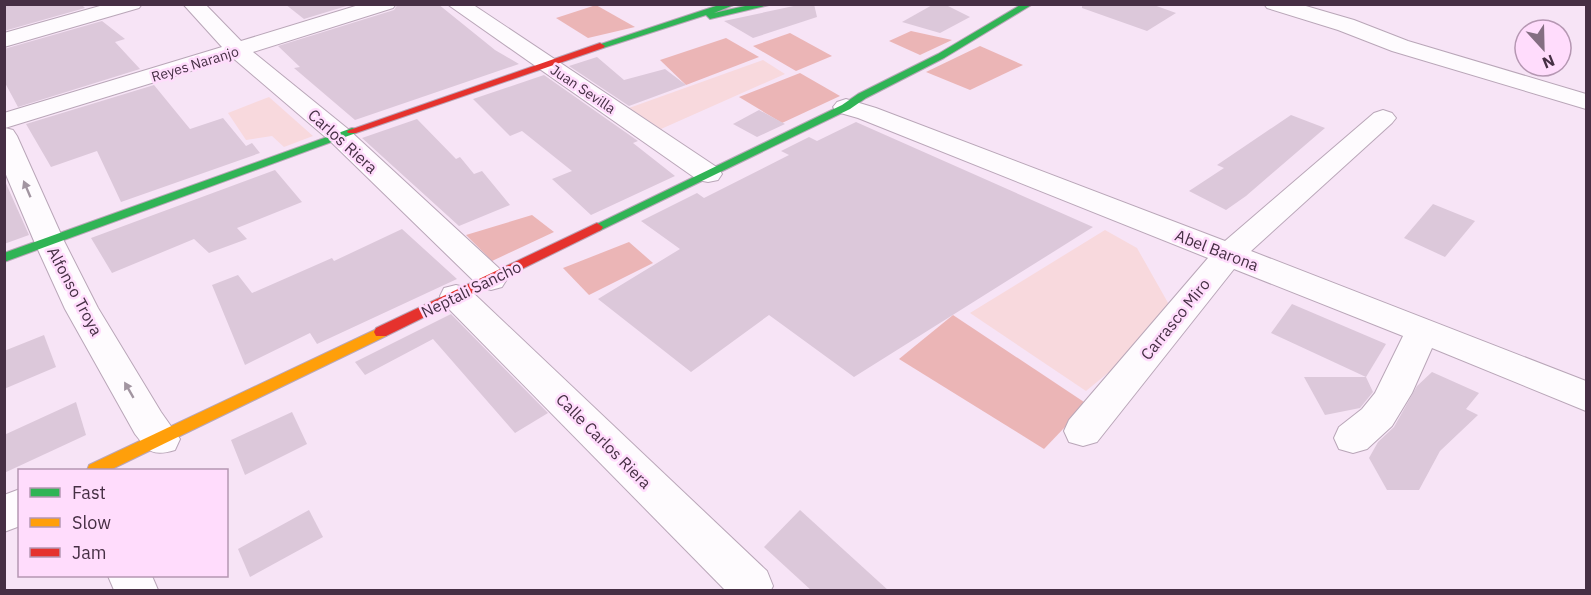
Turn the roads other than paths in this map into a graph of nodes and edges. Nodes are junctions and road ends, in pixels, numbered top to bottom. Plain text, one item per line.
1 (132, 4) edge
2 (193, 4) edge
3 (386, 4) edge
4 (457, 4) edge
5 (732, 4) edge
6 (769, 4) edge
7 (1029, 4) edge
8 (1274, 4) edge
9 (670, 24) junction
10 (4, 40) edge
11 (238, 51) junction
12 (546, 64) junction
13 (1587, 102) edge
14 (846, 107) junction
15 (1383, 118) dead end
16 (4, 121) edge
17 (339, 135) junction
18 (4, 136) edge
19 (708, 174) junction
20 (49, 241) junction
21 (1228, 255) junction
22 (4, 258) edge
23 (491, 279) junction
24 (456, 296) junction
25 (1424, 331) junction
26 (1587, 397) edge
27 (1083, 431) dead end
28 (1353, 438) dead end
29 (161, 439) junction
30 (99, 469) edge
31 (18, 508) edge
32 (4, 514) edge
33 (130, 577) edge
34 (751, 586) dead end
35 (136, 591) edge

1 - 10 street
2 - 11 street, Carlos Riera
3 - 11 street, Reyes Naranjo
4 - 12 street, Juan Sevilla
5 - 9 street
6 - 9 street
7 - 14 street, Neptali Sancho
8 - 13 street
9 - 12 street
11 - 16 street, Reyes Naranjo
11 - 17 street, Carlos Riera
12 - 17 street
12 - 19 street, Juan Sevilla
14 - 19 street, Neptali Sancho
14 - 21 street, Abel Barona
15 - 21 street, Carrasco Miro
17 - 20 street
17 - 23 street, Carlos Riera
20 -> 18 street, Alfonso Troya
19 - 23 street, Neptali Sancho
20 - 22 street
29 -> 20 street, Alfonso Troya
21 - 25 street, Abel Barona
21 - 27 street, Carrasco Miro
23 - 24 street, Neptali Sancho
24 - 29 street, Neptali Sancho
24 - 34 street, Calle Carlos Riera
25 - 26 street, Abel Barona
25 - 28 street
29 - 30 street, Neptali Sancho
31 - 32 street
33 - 35 street

